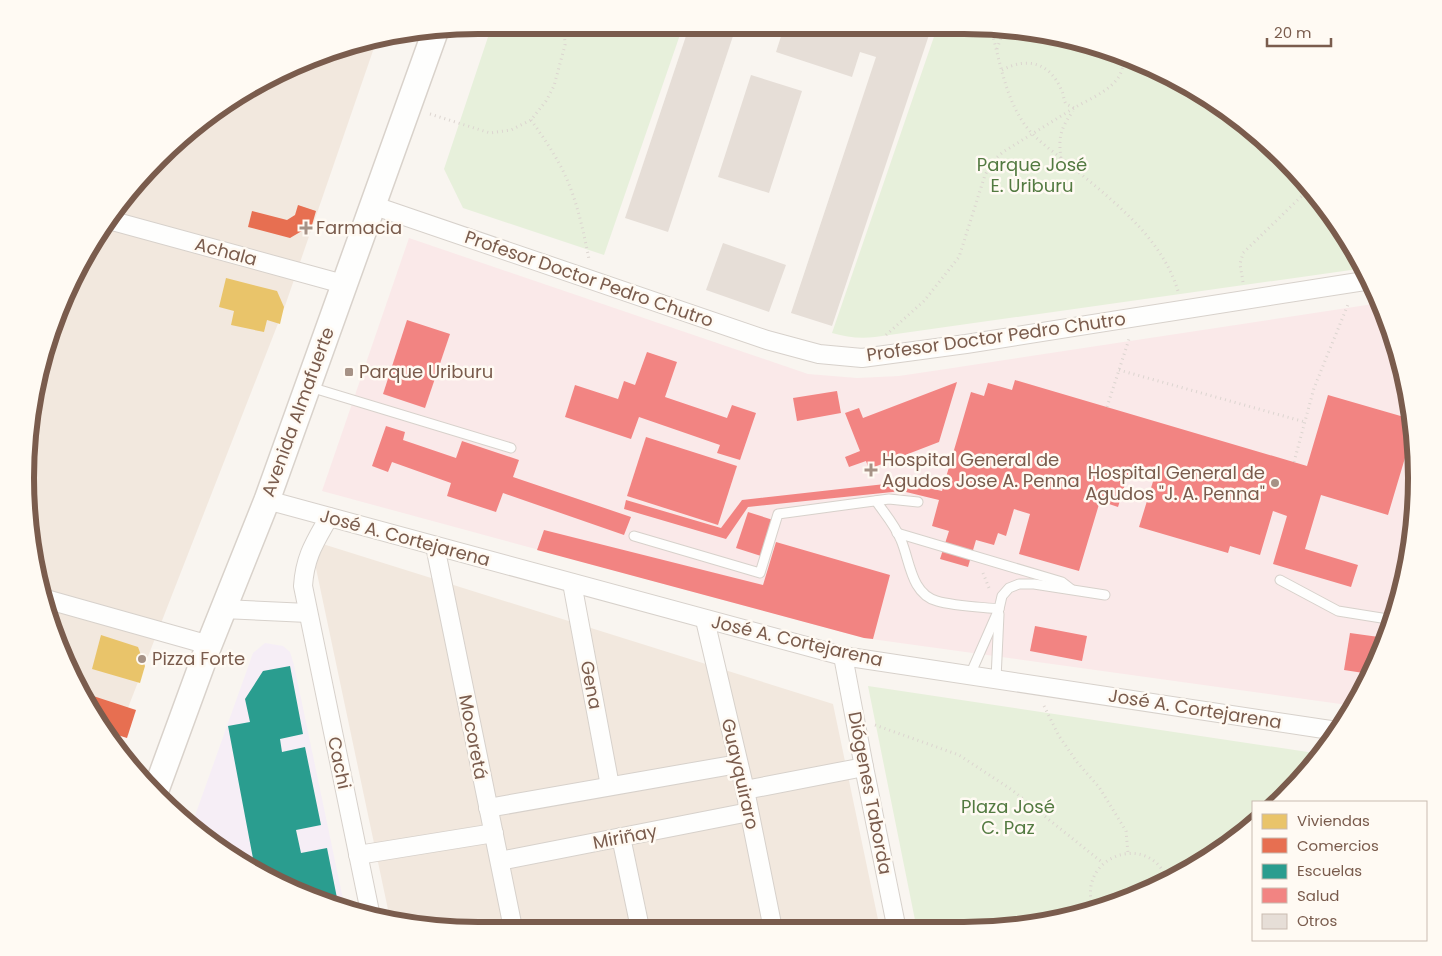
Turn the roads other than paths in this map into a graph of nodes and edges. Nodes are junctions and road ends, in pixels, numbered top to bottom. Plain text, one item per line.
1 (433, 37) edge
2 (372, 205) junction
3 (116, 222) edge
4 (1362, 281) edge
5 (343, 284) junction
6 (308, 386) junction
7 (511, 448) dead end
8 (267, 500) junction
9 (876, 501) junction
10 (918, 502) dead end
11 (329, 517) junction
12 (897, 533) junction
13 (634, 536) dead end
14 (435, 546) junction
15 (1280, 580) dead end
16 (572, 583) junction
17 (1074, 590) junction
18 (1105, 595) dead end
19 (51, 601) edge
20 (999, 609) junction
21 (223, 610) junction
22 (308, 613) junction
23 (1386, 619) edge
24 (705, 620) junction
25 (209, 645) junction
26 (843, 656) junction
27 (970, 675) junction
28 (996, 679) junction
29 (1329, 730) edge
30 (738, 764) junction
31 (864, 767) junction
32 (158, 785) edge
33 (610, 786) junction
34 (745, 790) junction
35 (488, 808) junction
36 (749, 812) junction
37 (494, 834) junction
38 (621, 837) junction
39 (358, 855) junction
40 (500, 861) junction
41 (369, 909) edge
42 (512, 922) edge
43 (639, 922) edge
44 (772, 922) edge
45 (895, 922) edge

1 - 2 main road, Avenida Almafuerte
2 - 4 street, Profesor Doctor Pedro Chutro
2 - 5 main road, Avenida Almafuerte
3 - 5 street, Achala
5 - 6 main road, Avenida Almafuerte
6 - 7 lane
6 - 8 main road, Avenida Almafuerte
8 - 11 street, José A. Cortejarena
8 - 21 main road, Avenida Almafuerte
9 - 10 lane
9 - 12 lane
9 - 13 lane
11 - 14 street, José A. Cortejarena
11 - 22 street, Cachi
12 - 17 lane
12 - 20 lane
14 - 16 street, José A. Cortejarena
14 - 35 street, Mocoretá
15 - 23 lane
16 - 24 street, José A. Cortejarena
16 - 33 street, Gena
17 - 18 lane
17 - 20 lane
19 - 25 street
20 - 27 lane
20 - 28 lane
21 - 22 street
21 - 25 main road, Avenida Almafuerte
22 - 39 street, Cachi
24 - 26 street, José A. Cortejarena
24 - 30 street, Guayquiraro
25 - 32 main road, Avenida Almafuerte
26 - 27 street, José A. Cortejarena
26 - 31 street, Diógenes Taborda
27 - 28 street, José A. Cortejarena
28 - 29 street, José A. Cortejarena
30 - 33 street
30 - 34 street, Guayquiraro
31 - 34 street
31 - 45 street, Diógenes Taborda
33 - 35 street
34 - 36 street, Guayquiraro
35 - 37 street, Mocoretá
36 - 38 street, Miriñay
36 - 44 street, Guayquiraro
37 - 39 street
37 - 40 street, Mocoretá
38 - 40 street, Miriñay
38 - 43 street
39 - 41 street, Cachi
40 - 42 street, Mocoretá

